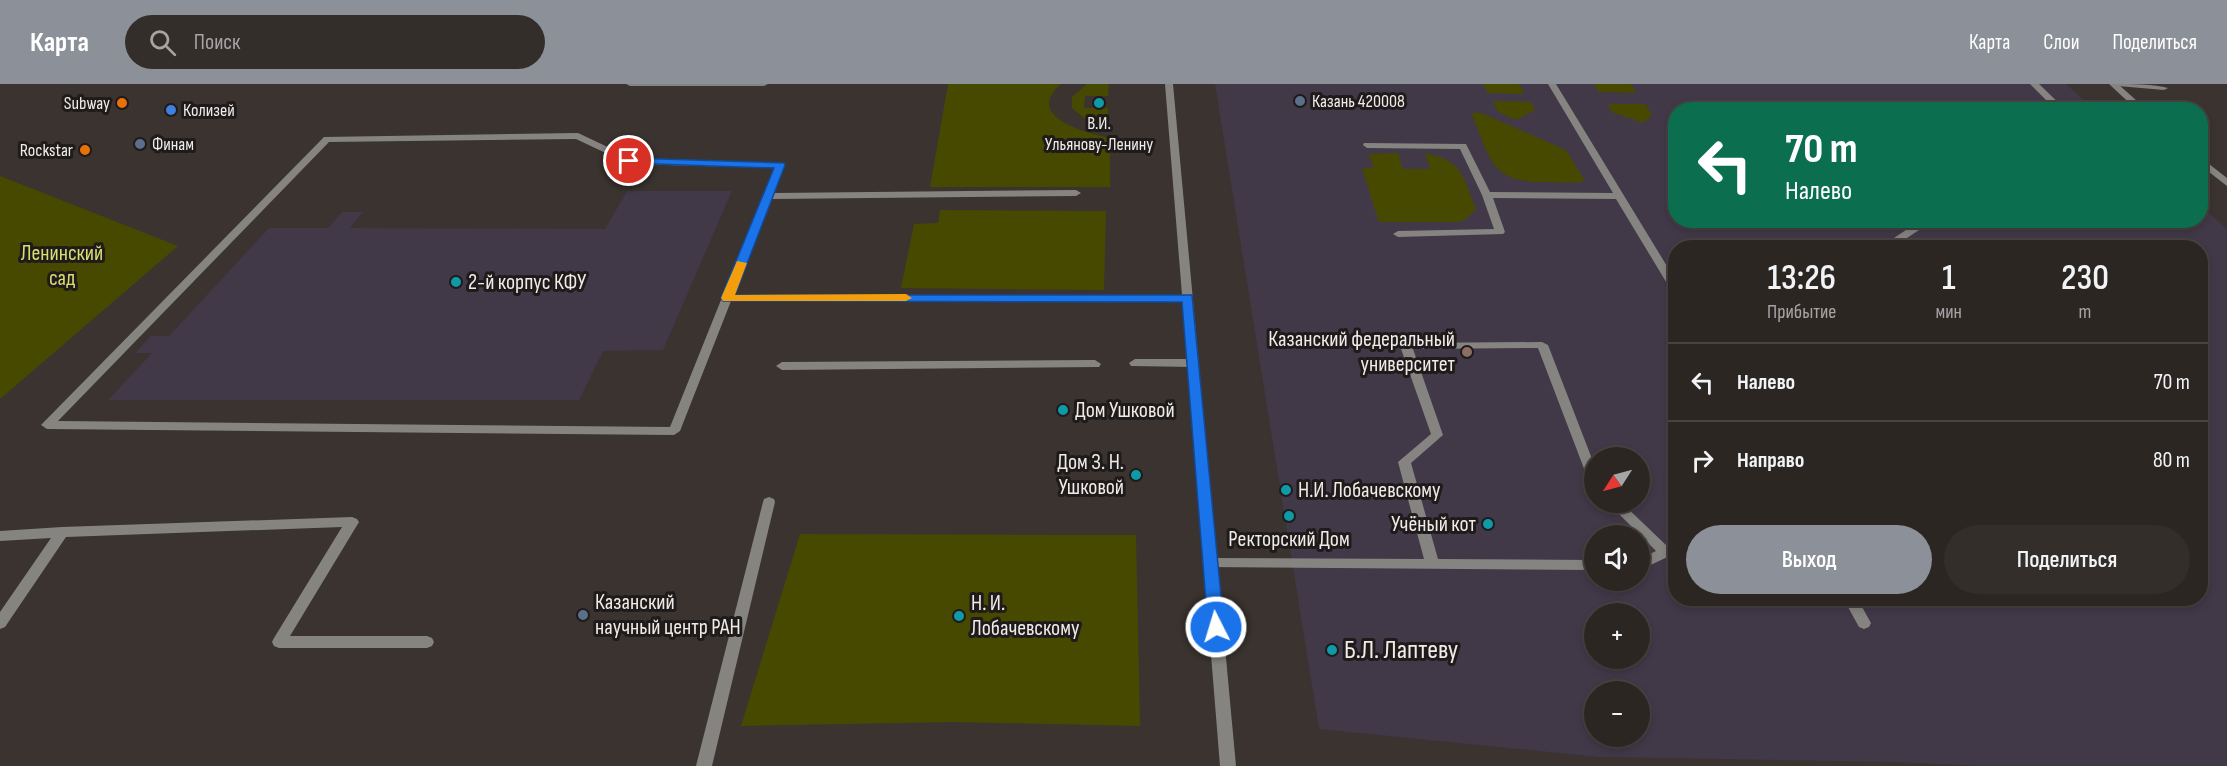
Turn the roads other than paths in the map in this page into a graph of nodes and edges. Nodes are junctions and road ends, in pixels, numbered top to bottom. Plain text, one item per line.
1 (630, 84) edge
2 (764, 84) edge
3 (1169, 84) edge
4 (1552, 84) edge
5 (2034, 84) edge
6 (2116, 84) edge
7 (2164, 88) dead end
8 (2053, 102) edge
9 (2135, 102) edge
10 (1367, 145) dead end
11 (2208, 167) edge
12 (2227, 183) edge
13 (1076, 193) dead end
14 (768, 195) junction
15 (1487, 195) junction
16 (1619, 196) junction
17 (1916, 228) edge
18 (1398, 234) dead end
19 (1897, 240) edge
20 (1668, 278) edge
21 (727, 298) junction
22 (1188, 298) junction
23 (1135, 363) dead end
24 (1193, 363) junction
25 (1095, 364) dead end
26 (782, 366) dead end
27 (1584, 453) edge
28 (769, 502) dead end
29 (1626, 513) edge
30 (62, 532) junction
31 (0, 536) edge
32 (1668, 547) edge
33 (1668, 550) edge
34 (1650, 560) edge
35 (1210, 563) junction
36 (1432, 563) junction
37 (1584, 565) edge
38 (1854, 606) edge
39 (0, 623) edge
40 (1864, 623) dead end
41 (427, 642) dead end
42 (704, 766) edge
43 (1228, 766) edge

1 - 2 street
3 - 22 street
4 - 16 street
5 - 8 street
6 - 7 street
6 - 9 street
10 - 15 street
11 - 12 street
13 - 14 street
14 - 21 street
14 - 21 street
15 - 16 street
15 - 18 street
16 - 20 street
17 - 19 street
21 - 22 street
22 - 24 street
23 - 24 street
24 - 35 street
25 - 26 street
27 - 36 street
28 - 42 street
29 - 32 street
30 - 31 street
30 - 39 street
30 - 41 street
33 - 34 street
35 - 36 street
35 - 43 street
36 - 37 street
38 - 40 street

